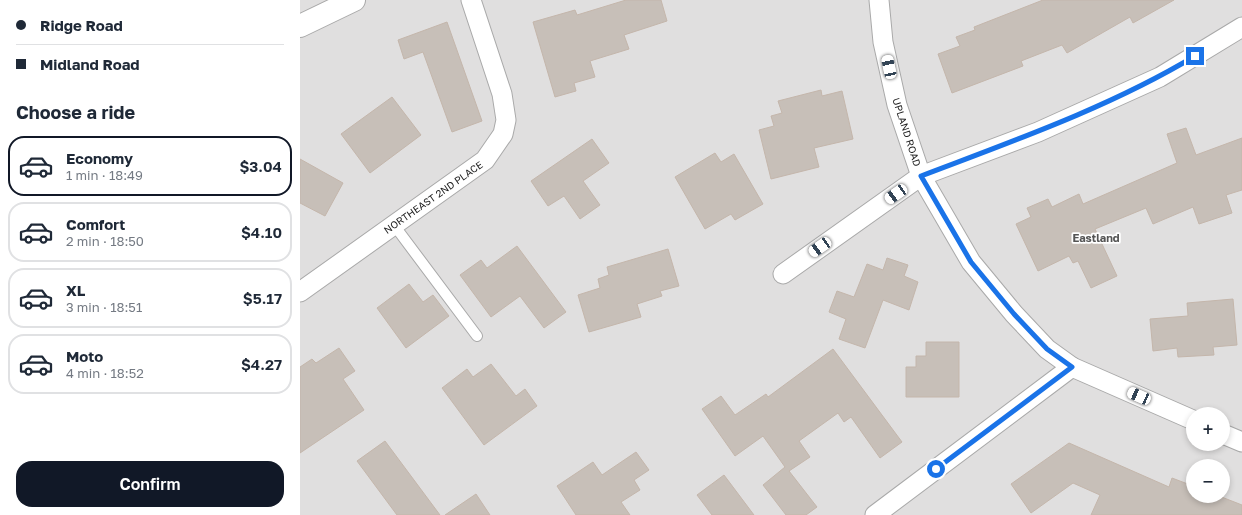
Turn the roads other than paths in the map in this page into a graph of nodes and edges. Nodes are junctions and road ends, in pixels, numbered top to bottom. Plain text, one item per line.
1 (354, 0) edge
2 (471, 0) edge
3 (879, 0) edge
4 (300, 26) edge
5 (1242, 27) edge
6 (921, 176) junction
7 (394, 225) junction
8 (783, 274) dead end
9 (300, 292) edge
10 (477, 336) dead end
11 (1072, 367) junction
12 (1186, 417) edge
13 (875, 515) edge

1 - 4 street
2 - 7 street, NORTHEAST 2ND PLACE
3 - 6 street, UPLAND ROAD
5 - 6 street
6 - 8 street
6 - 11 street, UPLAND ROAD
7 - 9 street, NORTHEAST 2ND PLACE
7 - 10 lane
11 - 12 street, UPLAND ROAD
11 - 13 street

